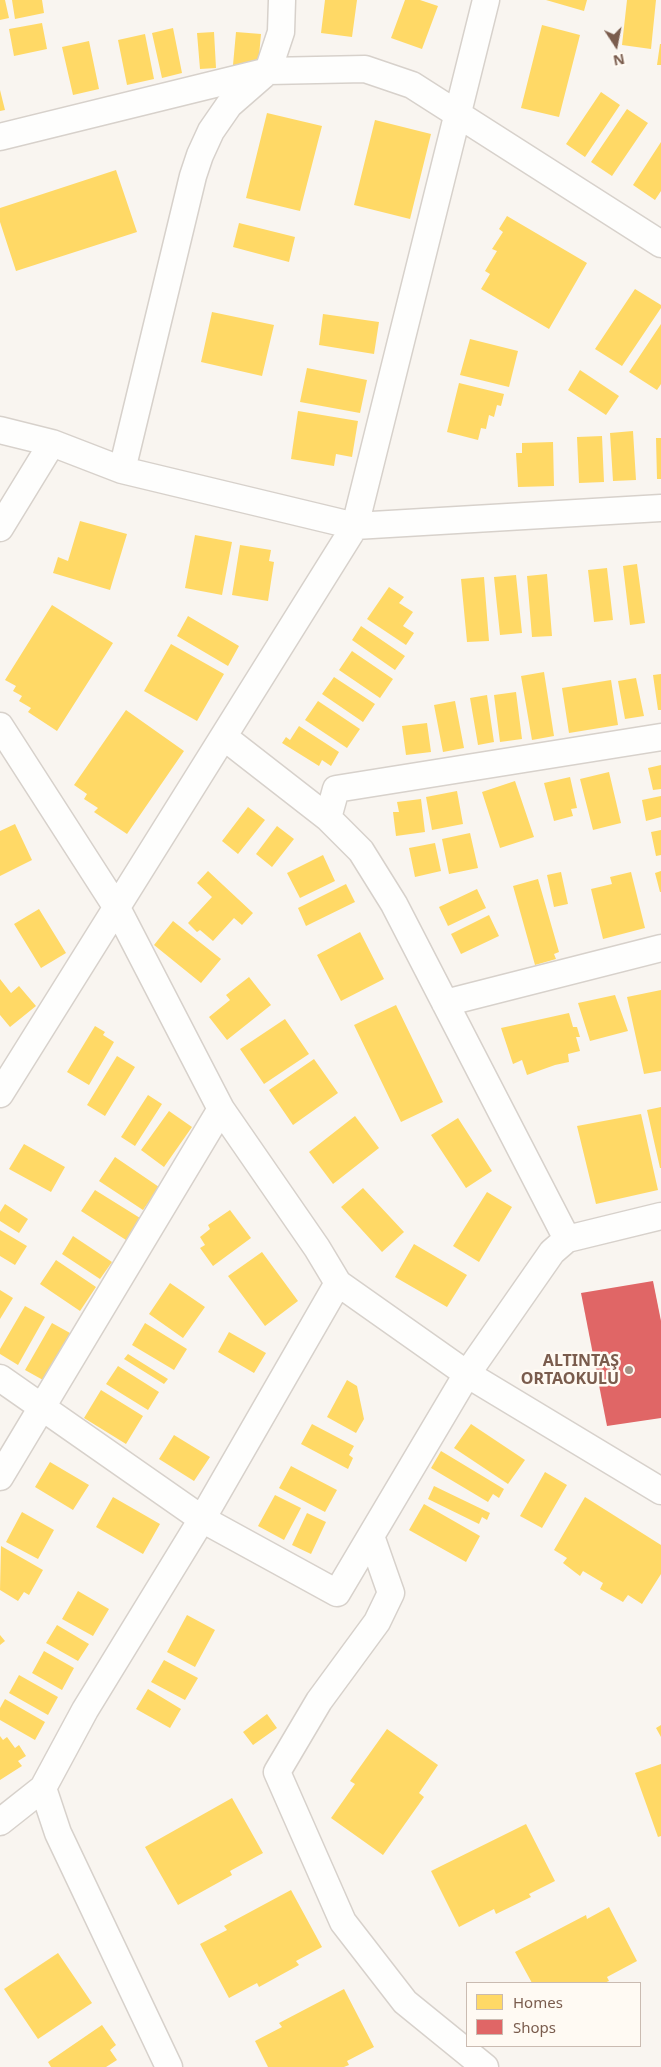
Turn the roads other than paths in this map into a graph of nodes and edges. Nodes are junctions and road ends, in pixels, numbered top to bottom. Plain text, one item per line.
1 (282, 0) edge
2 (486, 0) edge
3 (268, 71) junction
4 (458, 114) junction
5 (0, 137) edge
6 (661, 244) edge
7 (0, 430) edge
8 (52, 443) junction
9 (122, 470) junction
10 (661, 508) edge
11 (355, 526) junction
12 (0, 528) edge
13 (0, 726) edge
14 (224, 737) junction
15 (661, 737) edge
16 (328, 818) junction
17 (117, 908) junction
18 (661, 948) edge
19 (446, 1003) junction
20 (0, 1094) edge
21 (221, 1109) junction
22 (661, 1216) edge
23 (567, 1239) junction
24 (338, 1283) junction
25 (467, 1374) junction
26 (0, 1378) edge
27 (42, 1408) junction
28 (0, 1477) edge
29 (661, 1491) edge
30 (202, 1520) junction
31 (371, 1536) junction
32 (43, 1788) junction
33 (0, 1822) edge
34 (169, 2067) edge
35 (485, 2067) edge

1 - 3 street
2 - 4 street
3 - 4 street
3 - 5 street
3 - 9 street
4 - 6 street
4 - 11 street
7 - 8 street
8 - 9 street
8 - 12 street
9 - 11 street
10 - 11 street
11 - 14 street
13 - 17 street
14 - 16 street
14 - 17 street
15 - 16 street
16 - 19 street
17 - 20 street
17 - 21 street
18 - 19 street
19 - 23 street
21 - 24 street
21 - 27 street
22 - 23 street
23 - 25 street
24 - 25 street
24 - 30 street
25 - 29 street
25 - 31 street
26 - 27 street
27 - 28 street
27 - 30 street
30 - 31 street
30 - 32 street
31 - 35 street
32 - 33 street
32 - 34 street

